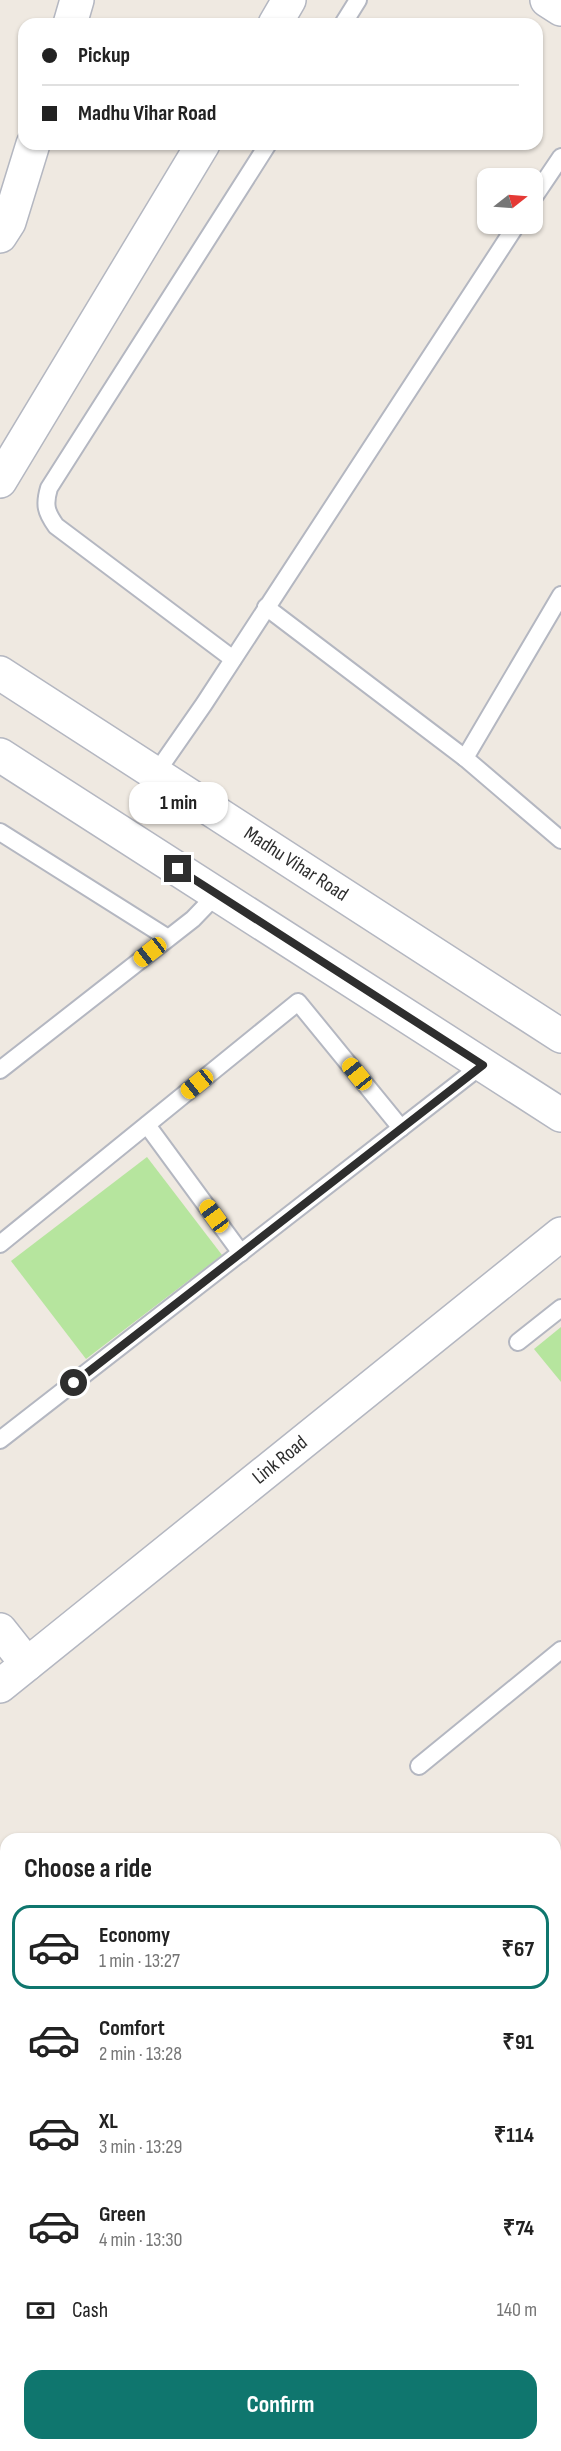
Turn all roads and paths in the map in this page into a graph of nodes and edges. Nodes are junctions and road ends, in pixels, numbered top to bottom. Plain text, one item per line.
1 (77, 0) edge
2 (289, 0) edge
3 (358, 0) edge
4 (548, 0) edge
5 (561, 9) edge
6 (72, 18) edge
7 (278, 18) edge
8 (347, 18) edge
9 (31, 150) edge
10 (199, 150) edge
11 (264, 150) edge
12 (561, 157) edge
13 (543, 184) edge
14 (510, 234) edge
15 (0, 236) edge
16 (0, 481) edge
17 (561, 595) edge
18 (266, 607) junction
19 (233, 659) junction
20 (0, 673) edge
21 (0, 755) edge
22 (465, 758) junction
23 (156, 774) junction
24 (0, 832) edge
25 (561, 840) edge
26 (217, 894) junction
27 (168, 938) junction
28 (561, 1036) edge
29 (483, 1065) junction
30 (0, 1070) edge
31 (561, 1115) edge
32 (147, 1125) junction
33 (401, 1128) junction
34 (561, 1234) edge
35 (0, 1244) edge
36 (241, 1253) junction
37 (561, 1308) edge
38 (518, 1342) dead end
39 (0, 1440) edge
40 (0, 1630) edge
41 (561, 1650) edge
42 (27, 1664) junction
43 (0, 1686) edge
44 (419, 1766) dead end

1 - 6 street
2 - 7 street
3 - 8 lane
4 - 5 street
9 - 15 street
10 - 16 street
11 - 19 lane
12 - 13 lane
14 - 18 lane
17 - 22 lane
18 - 19 lane
18 - 22 lane
19 - 23 lane
20 - 23 street, Madhu Vihar Road
21 - 26 street
22 - 25 lane
23 - 28 street, Madhu Vihar Road
24 - 27 lane
26 - 27 lane
26 - 29 street
27 - 30 lane
29 - 31 street
29 - 33 lane
32 - 33 lane
32 - 35 lane
32 - 36 lane
33 - 36 lane
34 - 42 street, Link Road
36 - 39 lane
37 - 38 lane
40 - 42 street
41 - 44 lane
42 - 43 street, Link Road

